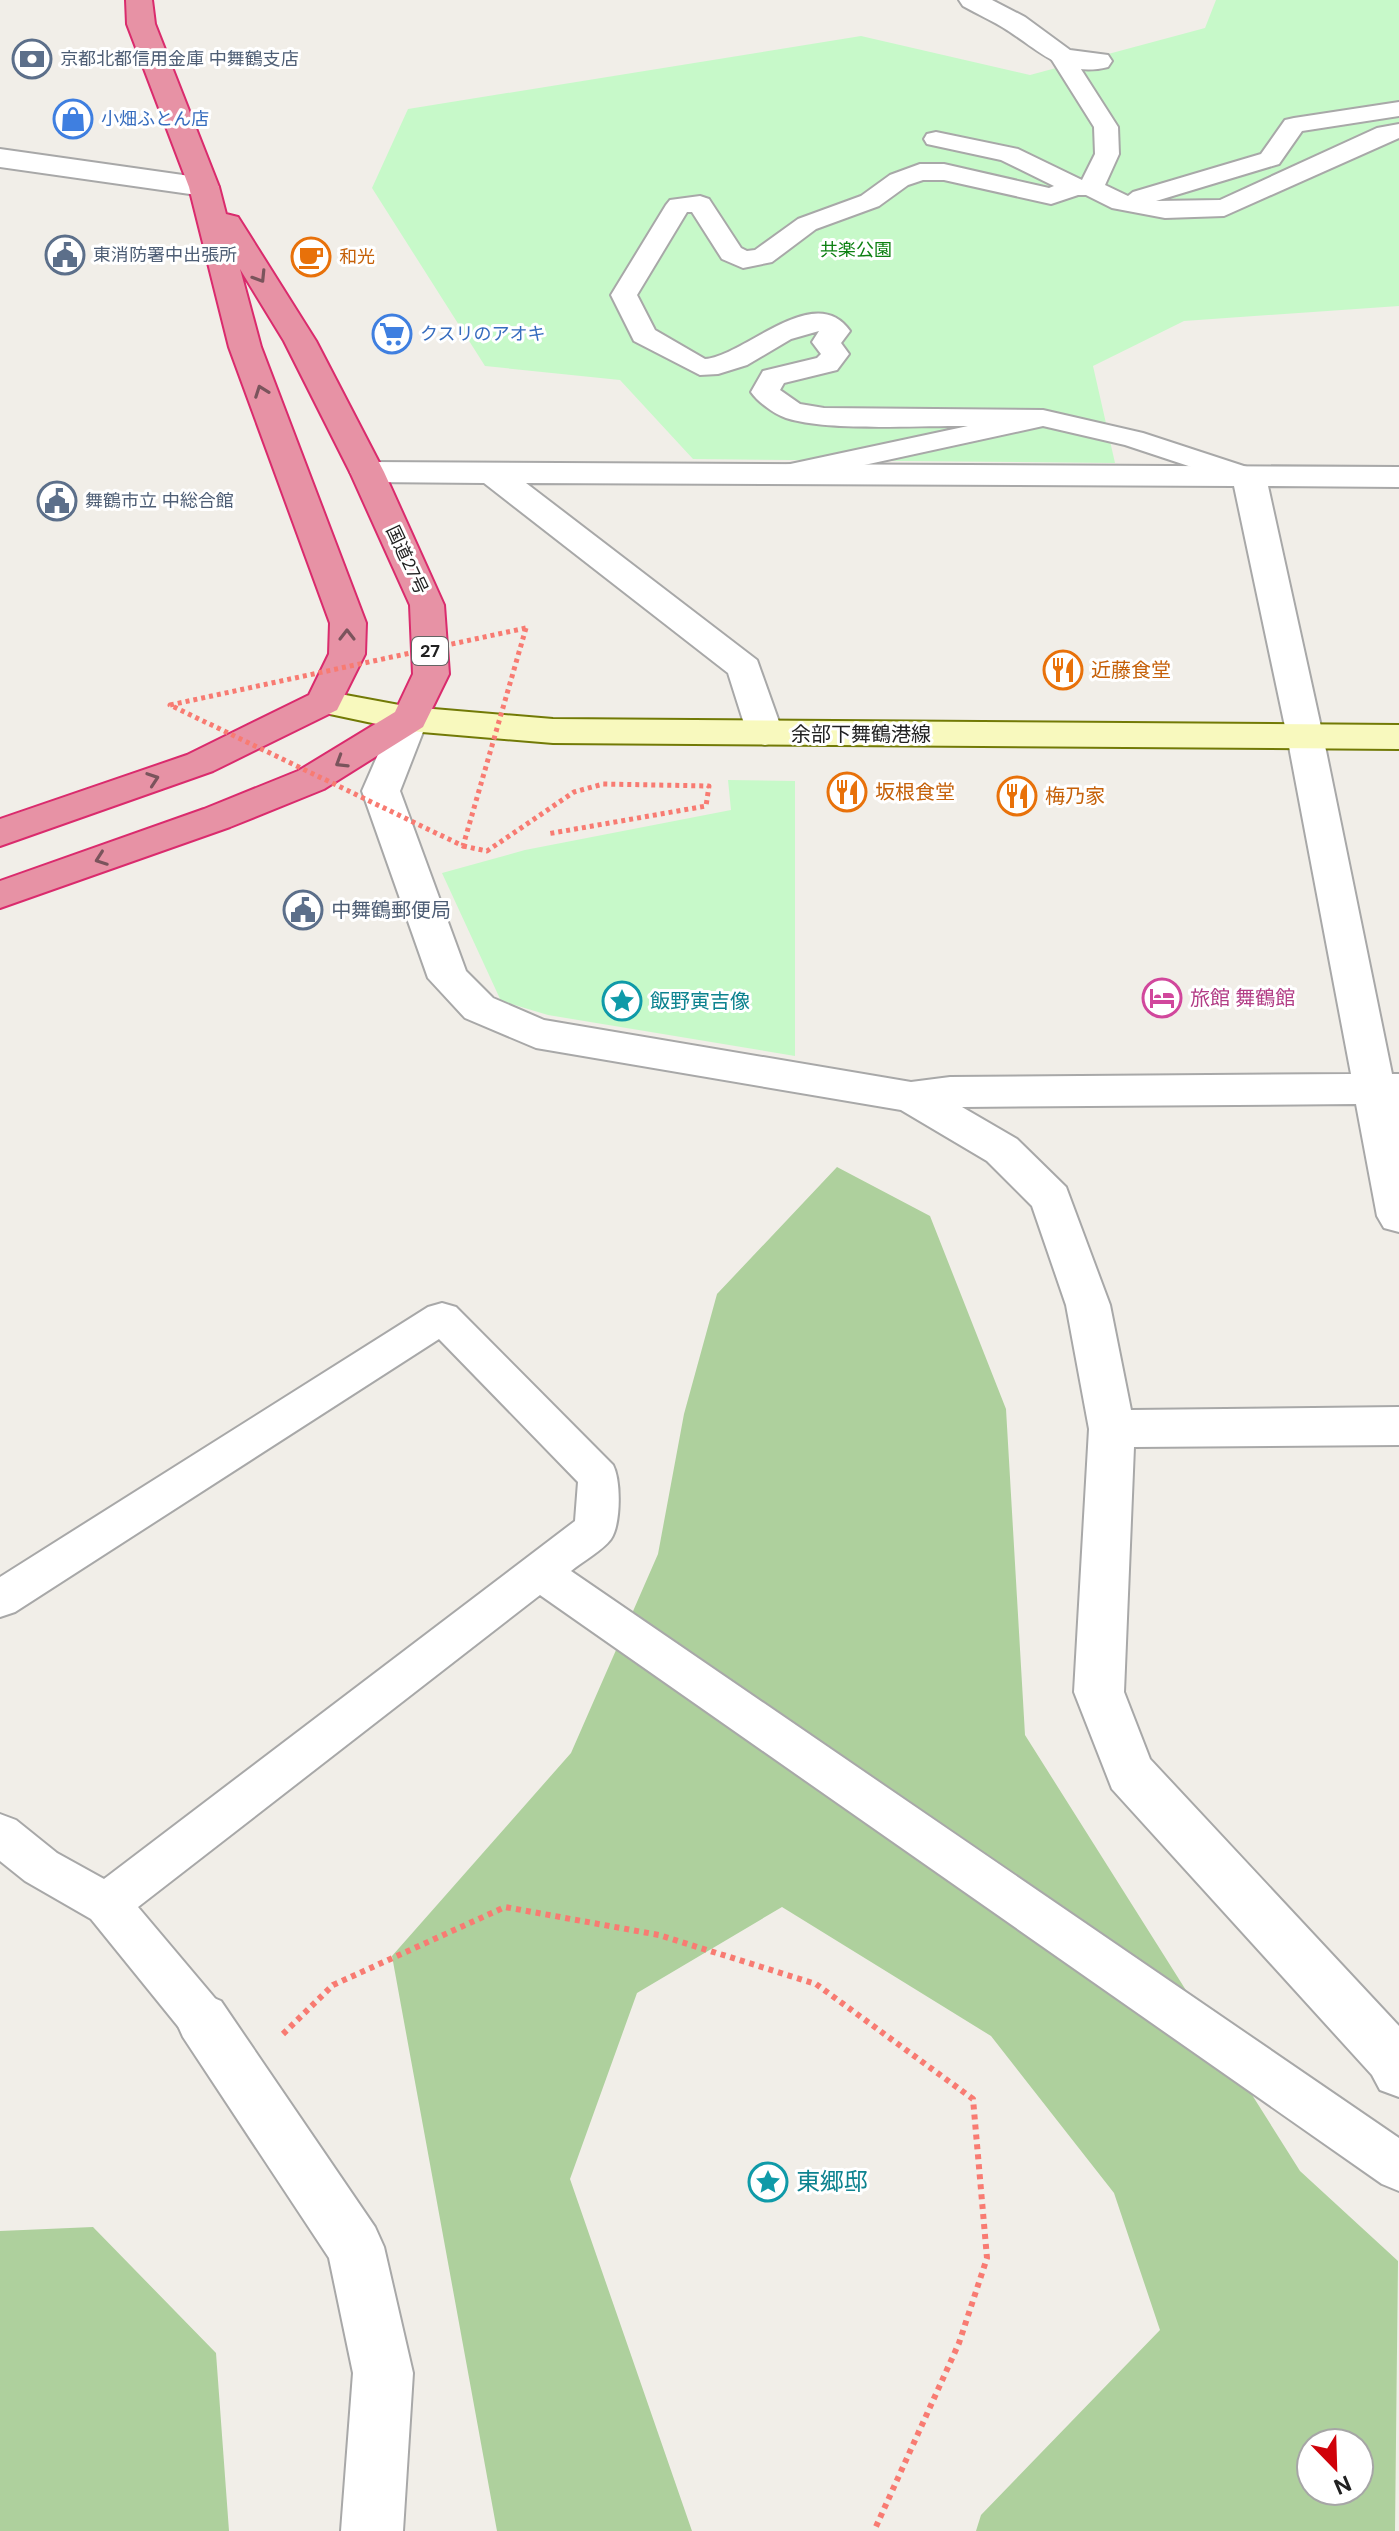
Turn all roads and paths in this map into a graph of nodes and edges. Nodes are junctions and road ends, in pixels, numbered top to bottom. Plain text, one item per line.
1 (139, 0) edge
2 (972, 0) edge
3 (1062, 57) junction
4 (1098, 61) dead end
5 (1399, 109) edge
6 (1399, 131) edge
7 (936, 139) dead end
8 (0, 158) edge
9 (204, 187) junction
10 (1083, 188) junction
11 (1121, 203) junction
12 (1043, 418) junction
13 (367, 472) junction
14 (491, 472) junction
15 (777, 475) junction
16 (1249, 477) junction
17 (1399, 477) edge
18 (324, 702) junction
19 (410, 719) junction
20 (765, 733) junction
21 (1305, 736) junction
22 (1399, 737) edge
23 (0, 833) edge
24 (547, 834) dead end
25 (463, 846) junction
26 (0, 895) edge
27 (1386, 1089) edge
28 (911, 1097) junction
29 (1399, 1216) edge
30 (1399, 1426) edge
31 (1112, 1429) junction
32 (540, 1572) junction
33 (0, 1599) edge
34 (0, 1834) edge
35 (107, 1904) junction
36 (202, 2019) joint
37 (1399, 2071) edge
38 (240, 2075) junction
39 (1399, 2167) edge
40 (372, 2531) edge
41 (874, 2531) edge

1 - 9 highway, 国道27号 / 27
2 - 3 street
3 - 4 street
3 - 10 lane
5 - 11 lane
6 - 11 lane
7 - 10 lane
8 - 9 street
9 -> 13 highway, 国道27号 / 27
18 -> 9 highway, 国道27号 / 27
10 - 11 lane
10 - 12 lane
12 - 15 lane
12 - 16 lane
13 - 14 street
13 - 19 highway, 国道27号 / 27
14 - 15 street
14 - 20 street
15 - 16 street
16 - 17 street
16 - 21 street
18 - 19 main road, 余部下舞鶴港線
23 -> 18 highway
19 - 20 main road, 余部下舞鶴港線
19 -> 26 highway
19 - 28 street
20 - 21 main road, 余部下舞鶴港線
21 - 22 main road, 余部下舞鶴港線
21 - 27 street
24 - 25 path
25 - 25 path, bridge
27 - 28 street
27 - 29 street
28 - 31 street
30 - 31 street
31 - 37 street
32 - 33 lane
32 - 35 lane
32 - 39 lane
34 - 35 lane
35 - 36 lane
36 - 38 street
38 - 40 street
38 - 41 path

